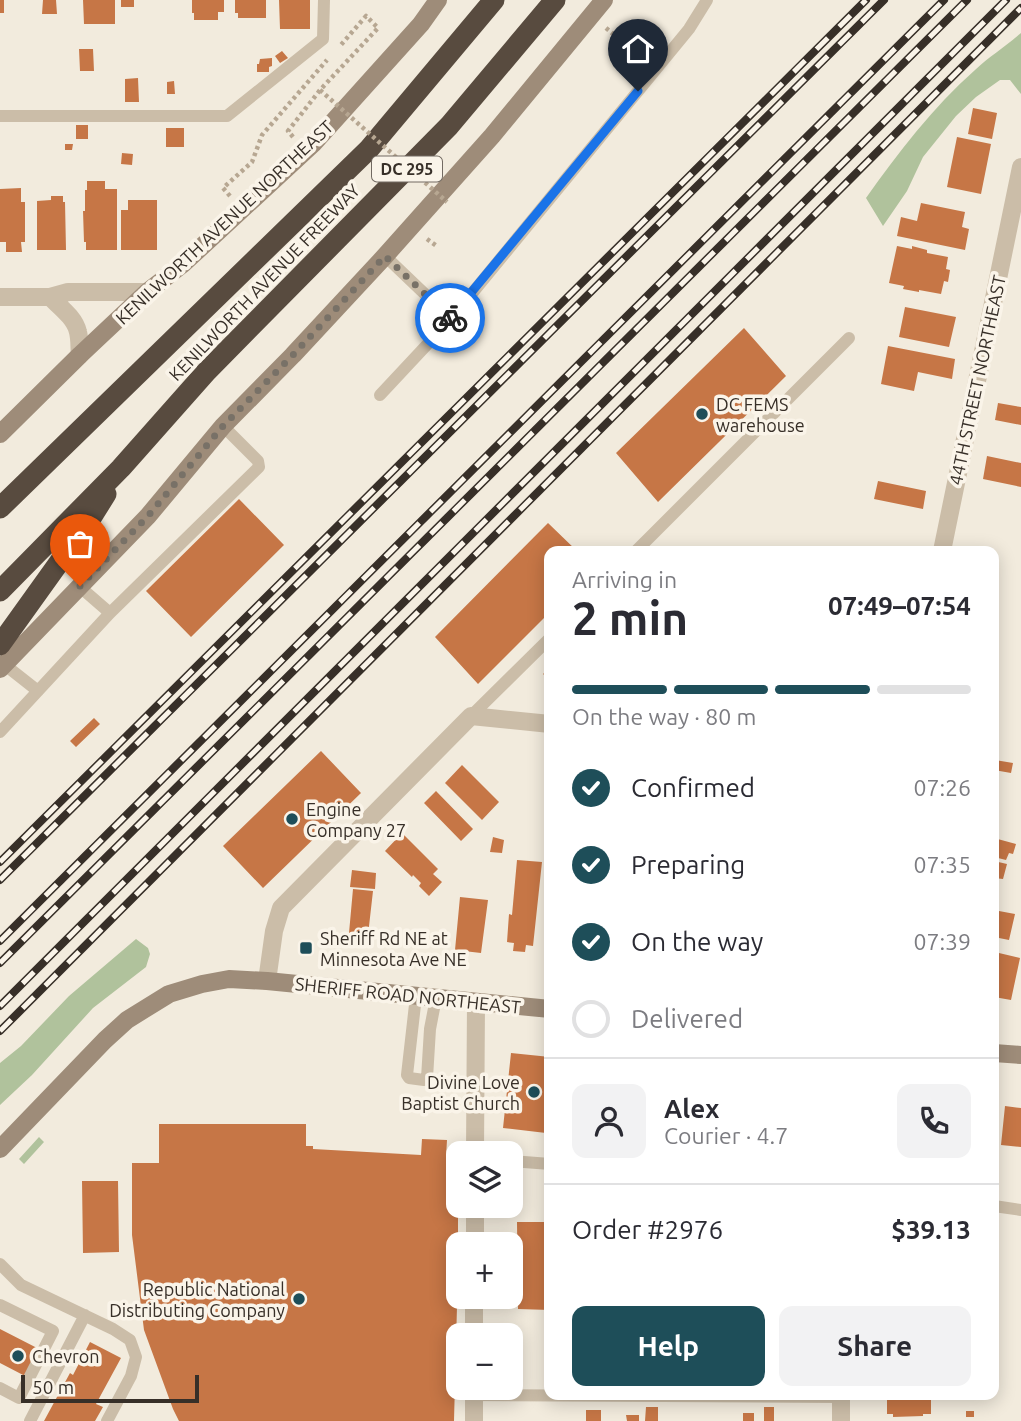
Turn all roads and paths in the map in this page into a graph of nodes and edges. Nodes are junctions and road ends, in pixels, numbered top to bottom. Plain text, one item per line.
1 (324, 0) edge
2 (438, 0) edge
3 (494, 0) edge
4 (555, 0) edge
5 (604, 0) edge
6 (707, 0) edge
7 (320, 90) junction
8 (0, 116) edge
9 (295, 139) dead end
10 (1021, 167) edge
11 (230, 196) dead end
12 (447, 202) dead end
13 (423, 236) dead end
14 (438, 247) dead end
15 (385, 256) junction
16 (147, 292) junction
17 (0, 297) edge
18 (50, 297) junction
19 (451, 318) junction
20 (849, 338) dead end
21 (80, 355) junction
22 (380, 396) dead end
23 (223, 426) junction
24 (0, 434) edge
25 (121, 468) junction
26 (0, 508) edge
27 (641, 546) edge
28 (943, 546) edge
29 (80, 586) junction
30 (0, 591) edge
31 (110, 613) junction
32 (544, 644) edge
33 (2, 659) edge
34 (38, 691) junction
35 (471, 716) junction
36 (544, 723) edge
37 (0, 732) edge
38 (267, 981) junction
39 (416, 996) junction
40 (436, 998) junction
41 (475, 1002) junction
42 (544, 1008) edge
43 (999, 1053) edge
44 (1021, 1055) edge
45 (475, 1141) edge
46 (0, 1149) edge
47 (523, 1162) edge
48 (544, 1164) edge
49 (999, 1207) edge
50 (1021, 1210) edge
51 (0, 1264) edge
52 (0, 1305) edge
53 (85, 1315) junction
54 (0, 1388) edge
55 (523, 1393) edge
56 (544, 1393) edge
57 (474, 1400) edge
58 (841, 1400) edge
59 (30, 1421) edge
60 (107, 1421) edge
61 (474, 1421) edge
62 (841, 1421) edge

1 - 8 lane
2 - 16 main road, KENILWORTH AVENUE NORTHEAST
3 - 26 highway, KENILWORTH AVENUE FREEWAY / DC 295
4 - 25 highway, KENILWORTH AVENUE FREEWAY / DC 295
5 - 15 main road
6 - 19 lane
7 - 9 path
7 - 11 path
7 - 12 path, bridge
10 - 28 street, 44TH STREET NORTHEAST
13 - 14 path
15 - 19 lane
15 - 23 main road
16 - 18 street
16 - 21 main road, KENILWORTH AVENUE NORTHEAST
17 - 18 street
18 - 21 street
19 - 22 lane
20 - 27 lane
21 - 24 main road, KENILWORTH AVENUE NORTHEAST
23 - 29 main road
23 - 31 lane
25 - 30 highway, KENILWORTH AVENUE FREEWAY / DC 295
25 - 33 highway
29 - 31 lane
29 - 33 main road
31 - 34 lane
32 - 35 lane
33 - 34 lane
34 - 37 lane
35 - 36 street
35 - 38 street
38 - 39 main road, SHERIFF ROAD NORTHEAST
38 - 46 main road, SHERIFF ROAD NORTHEAST
39 - 40 main road, SHERIFF ROAD NORTHEAST
39 - 40 lane
40 - 41 main road, SHERIFF ROAD NORTHEAST
41 - 42 main road, SHERIFF ROAD NORTHEAST
41 - 45 street
43 - 44 main road
47 - 48 lane
49 - 50 lane
51 - 53 lane
52 - 54 lane
53 - 59 lane
53 - 60 lane
55 - 56 lane
57 - 61 street
58 - 62 street

